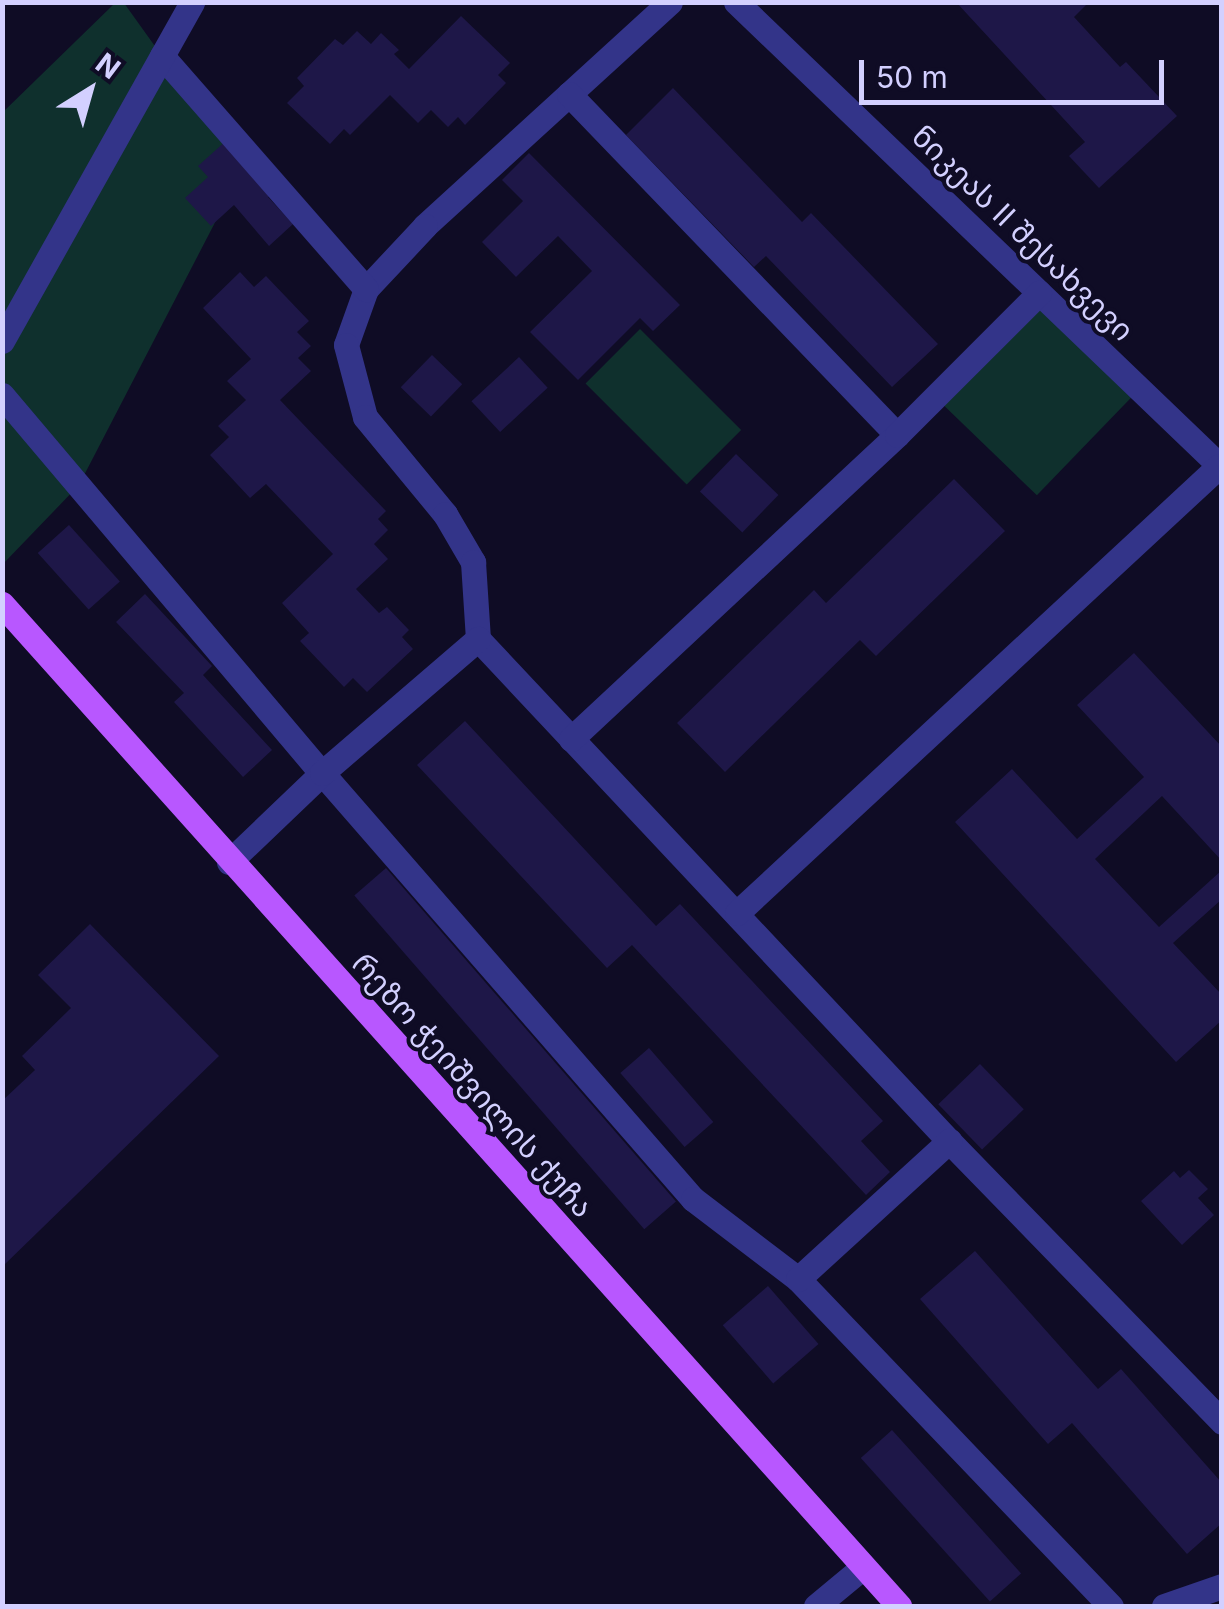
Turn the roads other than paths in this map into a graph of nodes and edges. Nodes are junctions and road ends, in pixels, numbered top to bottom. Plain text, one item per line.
1 (192, 2) edge
2 (670, 2) edge
3 (736, 2) edge
4 (162, 56) junction
5 (569, 94) junction
6 (366, 289) junction
7 (1039, 292) junction
8 (2, 341) edge
9 (2, 395) edge
10 (897, 435) junction
11 (1220, 467) edge
12 (2, 604) edge
13 (478, 639) junction
14 (571, 739) junction
15 (322, 772) junction
16 (229, 862) junction
17 (736, 913) junction
18 (950, 1141) junction
19 (798, 1279) junction
20 (1222, 1422) edge
21 (863, 1566) junction
22 (1222, 1586) edge
23 (816, 1606) edge
24 (899, 1606) edge
25 (1111, 1606) edge
26 (1164, 1606) edge

1 - 4 street
2 - 5 street
3 - 7 street, ნიკეას II შესახვევი
4 - 6 street
4 - 8 street
5 - 6 street
5 - 10 street
6 - 13 street
7 - 10 street
7 - 11 street, ნიკეას II შესახვევი
9 - 15 street
10 - 14 street
11 - 17 street
12 - 16 main road, რეზო ჭეიშვილის ქუჩა
13 - 14 street
13 - 15 street
14 - 17 street
15 - 16 street
15 - 19 street
16 - 21 main road, რეზო ჭეიშვილის ქუჩა
17 - 18 street
18 - 19 street
18 - 20 street
19 - 25 street
21 - 23 street
21 - 24 main road, რეზო ჭეიშვილის ქუჩა
22 - 26 street

